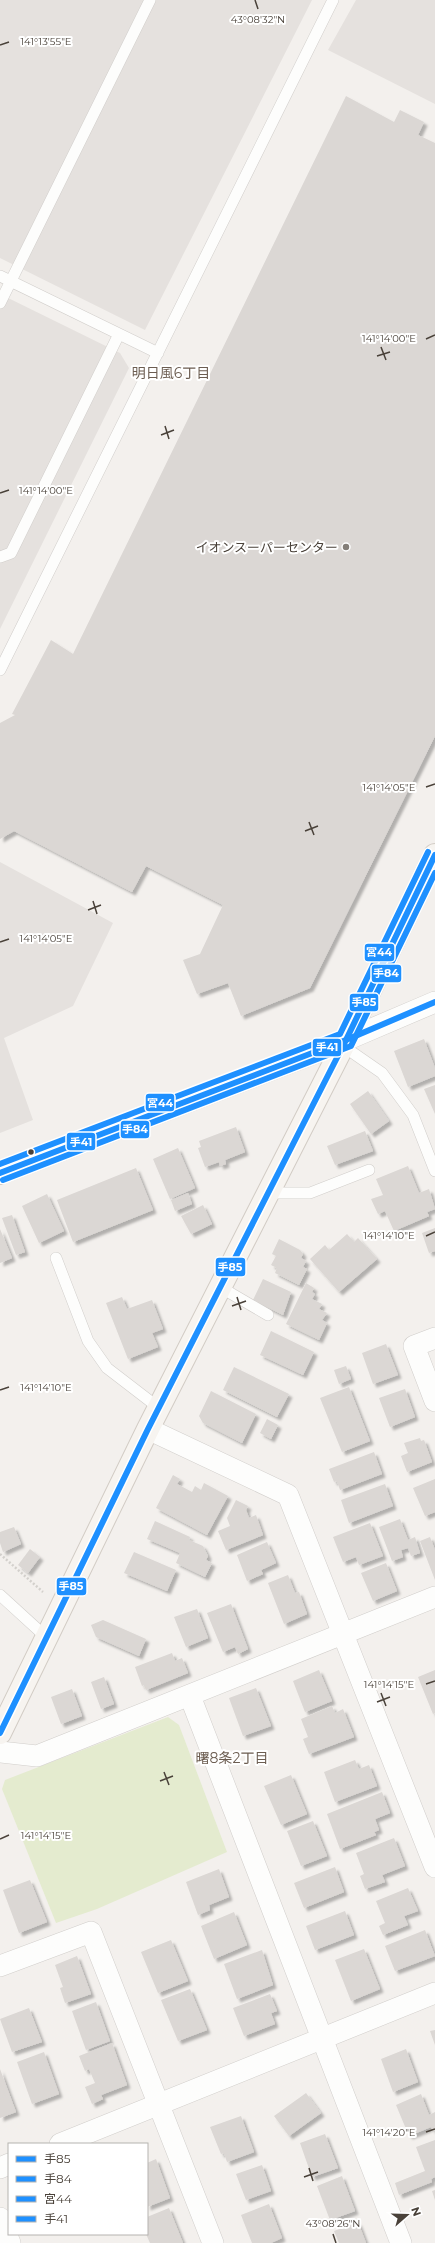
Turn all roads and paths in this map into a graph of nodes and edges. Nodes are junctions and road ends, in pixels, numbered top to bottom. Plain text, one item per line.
1 (150, 0) edge
2 (333, 0) edge
3 (0, 276) edge
4 (11, 282) junction
5 (0, 303) edge
6 (119, 334) junction
7 (158, 353) junction
8 (0, 557) edge
9 (0, 670) edge
10 (435, 855) edge
11 (435, 1002) edge
12 (345, 1043) junction
13 (369, 1170) dead end
14 (435, 1171) edge
15 (0, 1173) edge
16 (268, 1193) junction
17 (56, 1258) dead end
18 (220, 1287) junction
19 (268, 1315) dead end
20 (435, 1338) edge
21 (435, 1401) edge
22 (159, 1408) junction
23 (148, 1429) junction
24 (0, 1554) edge
25 (0, 1596) edge
26 (435, 1597) edge
27 (61, 1608) junction
28 (343, 1634) junction
29 (46, 1637) junction
30 (190, 1696) junction
31 (0, 1733) edge
32 (0, 1752) edge
33 (435, 1867) edge
34 (0, 1966) edge
35 (435, 1993) edge
36 (321, 2040) junction
37 (160, 2104) junction
38 (62, 2143) edge
39 (0, 2218) edge
40 (10, 2243) edge
41 (213, 2243) edge
42 (401, 2243) edge

1 - 4 lane
2 - 7 lane
3 - 4 lane
4 - 5 lane
4 - 6 lane
6 - 7 lane
6 - 8 lane
7 - 9 lane
10 - 12 street
11 - 12 street
12 - 14 lane
12 - 15 street
12 - 16 street
13 - 16 lane
16 - 18 street
17 - 22 lane
18 - 19 lane
18 - 22 street
20 - 21 street
22 - 23 street
23 - 27 street
23 - 28 street
24 - 27 path
25 - 29 lane
26 - 28 street
27 - 29 street
28 - 30 street
28 - 33 street
29 - 31 street
30 - 32 street
30 - 36 street
34 - 37 street
35 - 36 street
36 - 37 street
36 - 42 street
37 - 38 street
37 - 41 street
39 - 40 street

